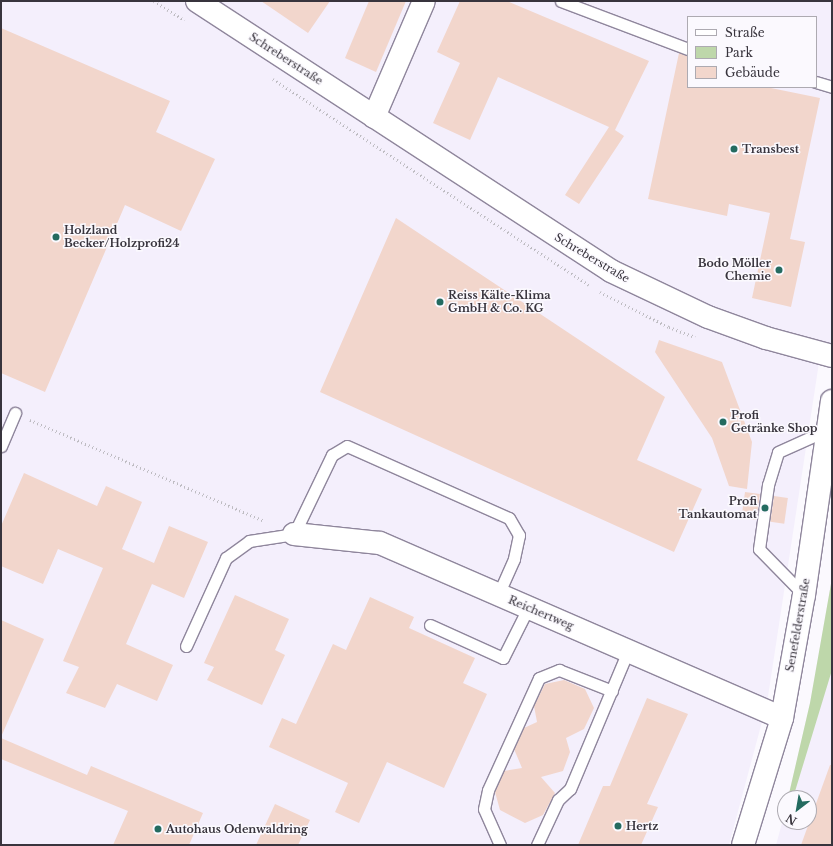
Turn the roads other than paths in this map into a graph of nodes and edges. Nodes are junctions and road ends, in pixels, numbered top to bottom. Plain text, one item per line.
1 (197, 1) edge
2 (424, 1) edge
3 (560, 1) edge
4 (687, 49) edge
5 (817, 82) edge
6 (832, 87) edge
7 (374, 117) junction
8 (832, 356) edge
9 (832, 401) edge
10 (15, 413) road end
11 (827, 430) junction
12 (1, 446) edge
13 (294, 534) junction
14 (498, 595) junction
15 (804, 595) junction
16 (528, 608) junction
17 (430, 625) dead end
18 (186, 646) dead end
19 (628, 651) junction
20 (612, 690) junction
21 (782, 718) junction
22 (500, 845) edge
23 (537, 845) edge
24 (743, 845) edge

1 - 7 street, Schreberstraße
2 - 7 street
3 - 4 lane
5 - 6 lane
7 - 8 street, Schreberstraße
9 - 11 street, Senefelderstraße
10 - 12 lane
11 - 15 street, Senefelderstraße
11 - 15 lane
13 - 14 street, Reichertweg
13 - 14 lane
13 - 18 lane
14 - 16 street, Reichertweg
15 - 21 street, Senefelderstraße
16 - 17 lane
16 - 19 street, Reichertweg
19 - 20 lane
19 - 21 street, Reichertweg
20 - 22 lane
20 - 23 lane
21 - 24 street, Senefelderstraße

